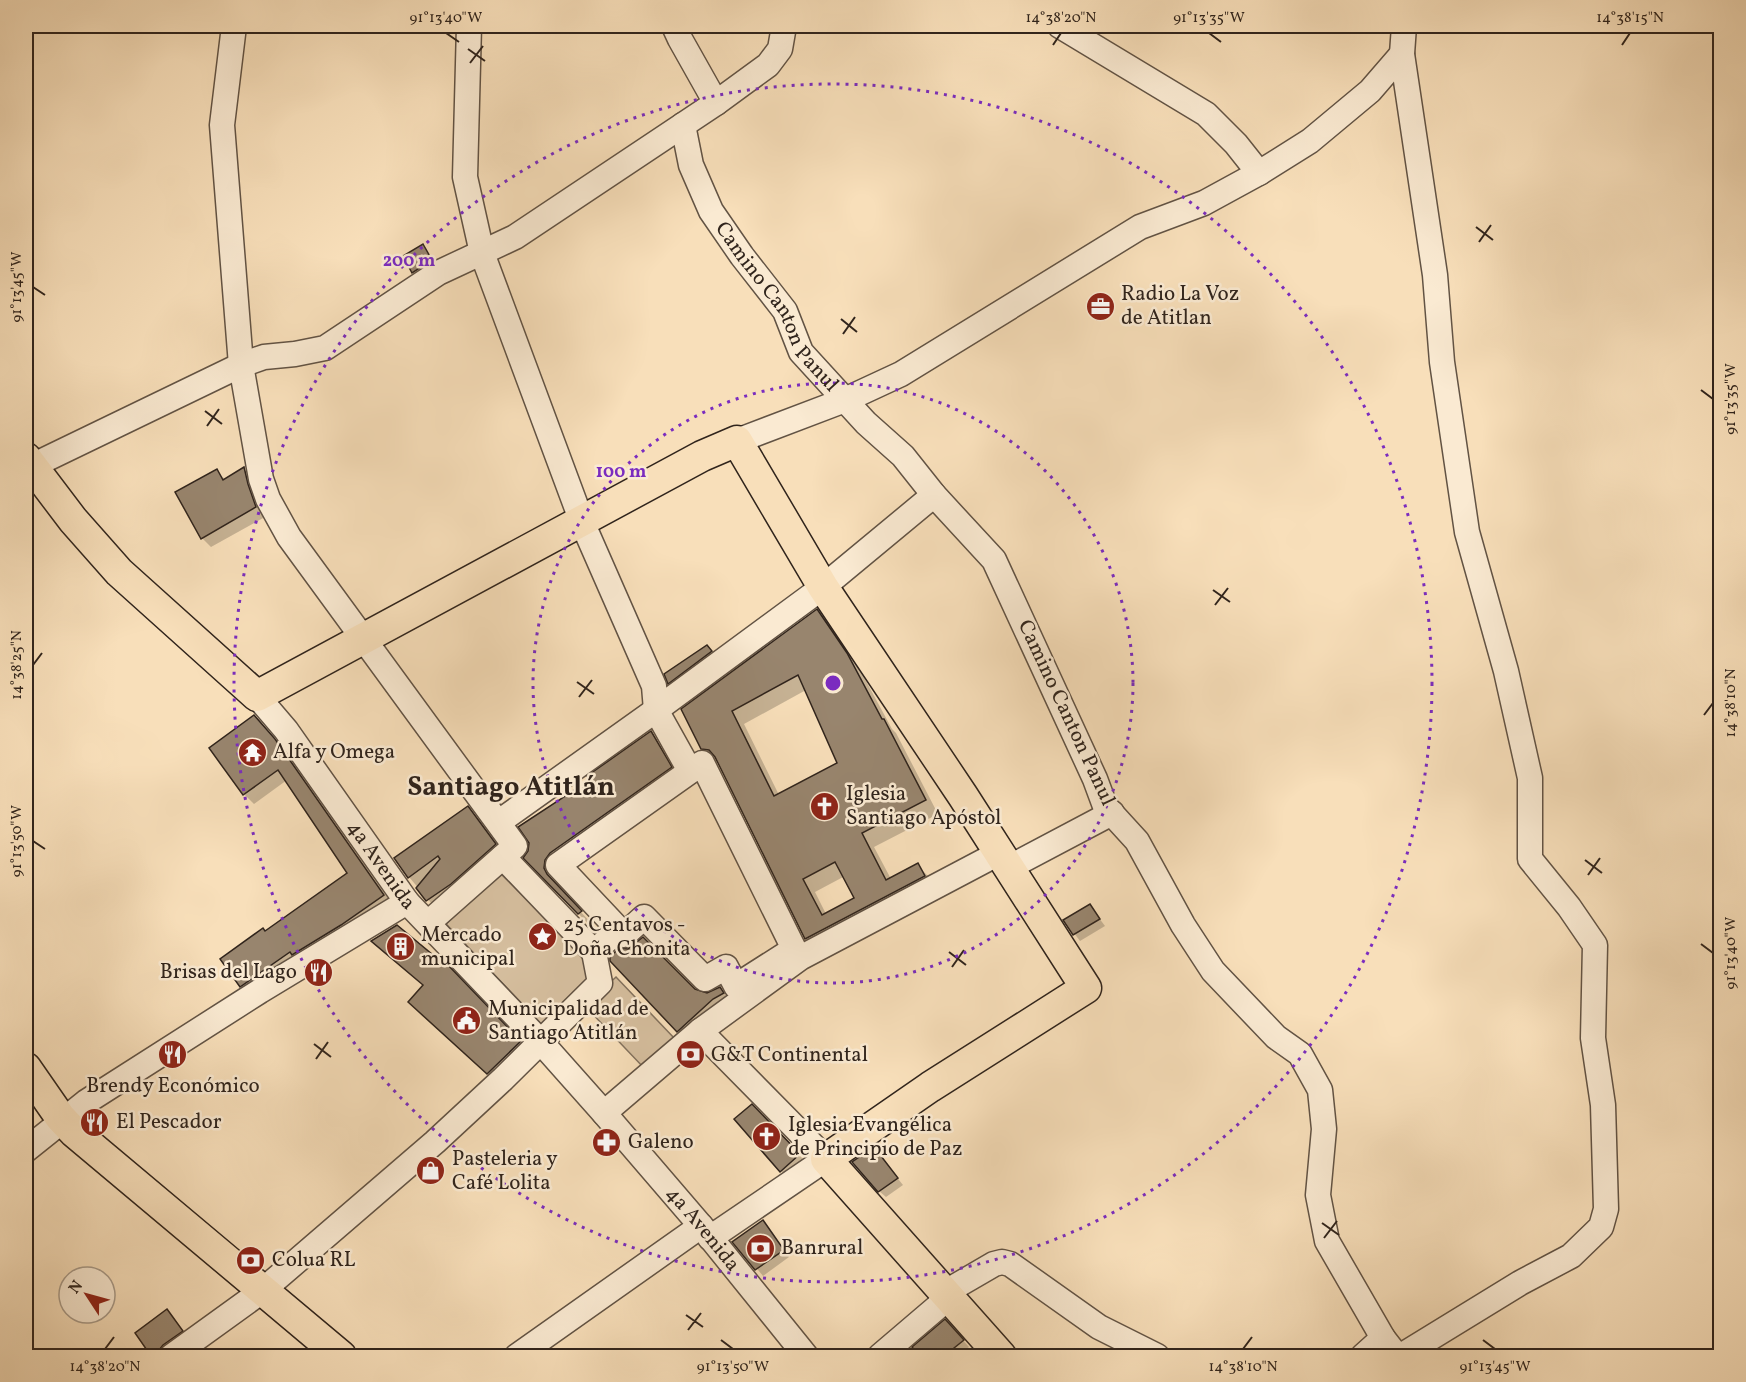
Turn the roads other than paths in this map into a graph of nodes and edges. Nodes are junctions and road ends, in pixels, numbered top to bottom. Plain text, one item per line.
1 (234, 26) edge
2 (469, 26) edge
3 (674, 26) edge
4 (784, 26) edge
5 (1060, 26) edge
6 (1404, 26) edge
7 (1402, 54) junction
8 (716, 104) junction
9 (683, 125) junction
10 (1259, 173) junction
11 (482, 253) junction
12 (241, 365) junction
13 (845, 400) junction
14 (737, 441) junction
15 (29, 462) edge
16 (934, 495) junction
17 (582, 522) junction
18 (823, 587) junction
19 (364, 638) junction
20 (257, 696) junction
21 (656, 710) junction
22 (690, 771) junction
23 (1112, 813) junction
24 (499, 822) junction
25 (503, 857) junction
26 (1004, 861) junction
27 (407, 902) junction
28 (428, 923) junction
29 (618, 930) junction
30 (594, 952) junction
31 (700, 1030) junction
32 (540, 1041) junction
33 (26, 1068) edge
34 (604, 1113) junction
35 (63, 1121) junction
36 (26, 1150) edge
37 (826, 1159) junction
38 (705, 1232) junction
39 (262, 1291) junction
40 (946, 1295) junction
41 (1394, 1350) edge
42 (172, 1356) edge
43 (341, 1356) edge
44 (517, 1356) edge
45 (806, 1356) edge
46 (880, 1356) edge
47 (1001, 1356) edge
48 (1157, 1356) edge
49 (1363, 1356) edge

1 - 12 street
2 - 11 street
3 - 8 street
4 - 8 street
5 - 10 street
6 - 7 street
7 - 10 street
7 - 41 street
8 - 9 street
9 - 11 street
9 - 13 street, Camino Canton Panul
10 - 13 street
11 - 12 street
11 - 17 street
12 - 15 street
12 - 19 street
13 - 14 street
13 - 16 street, Camino Canton Panul
14 - 17 main road
14 - 18 main road
15 - 20 main road, 4a Avenida
16 - 18 street
16 - 23 street, Camino Canton Panul
17 - 19 main road
17 - 21 street
18 - 21 street
18 - 26 main road
19 - 20 main road
19 - 24 street
20 - 27 street, 4a Avenida
21 - 22 street
21 - 24 street
22 - 29 street
22 - 29 street
23 - 26 street
23 - 41 street, Camino Canton Panul
24 - 25 street
25 - 28 street
25 - 30 street
26 - 31 street
26 - 37 main road
27 - 28 street, 4a Avenida
27 - 35 street
28 - 32 street, 4a Avenida
29 - 30 street
30 - 32 street
31 - 34 street
31 - 37 street
32 - 34 street, 4a Avenida
32 - 39 street
33 - 35 main road
34 - 38 street, 4a Avenida
35 - 36 street
35 - 39 main road
37 - 38 street
37 - 40 main road
38 - 44 street
38 - 45 street, 4a Avenida
39 - 42 street
39 - 43 main road
40 - 46 street
40 - 47 main road
40 - 48 street
41 - 49 street

